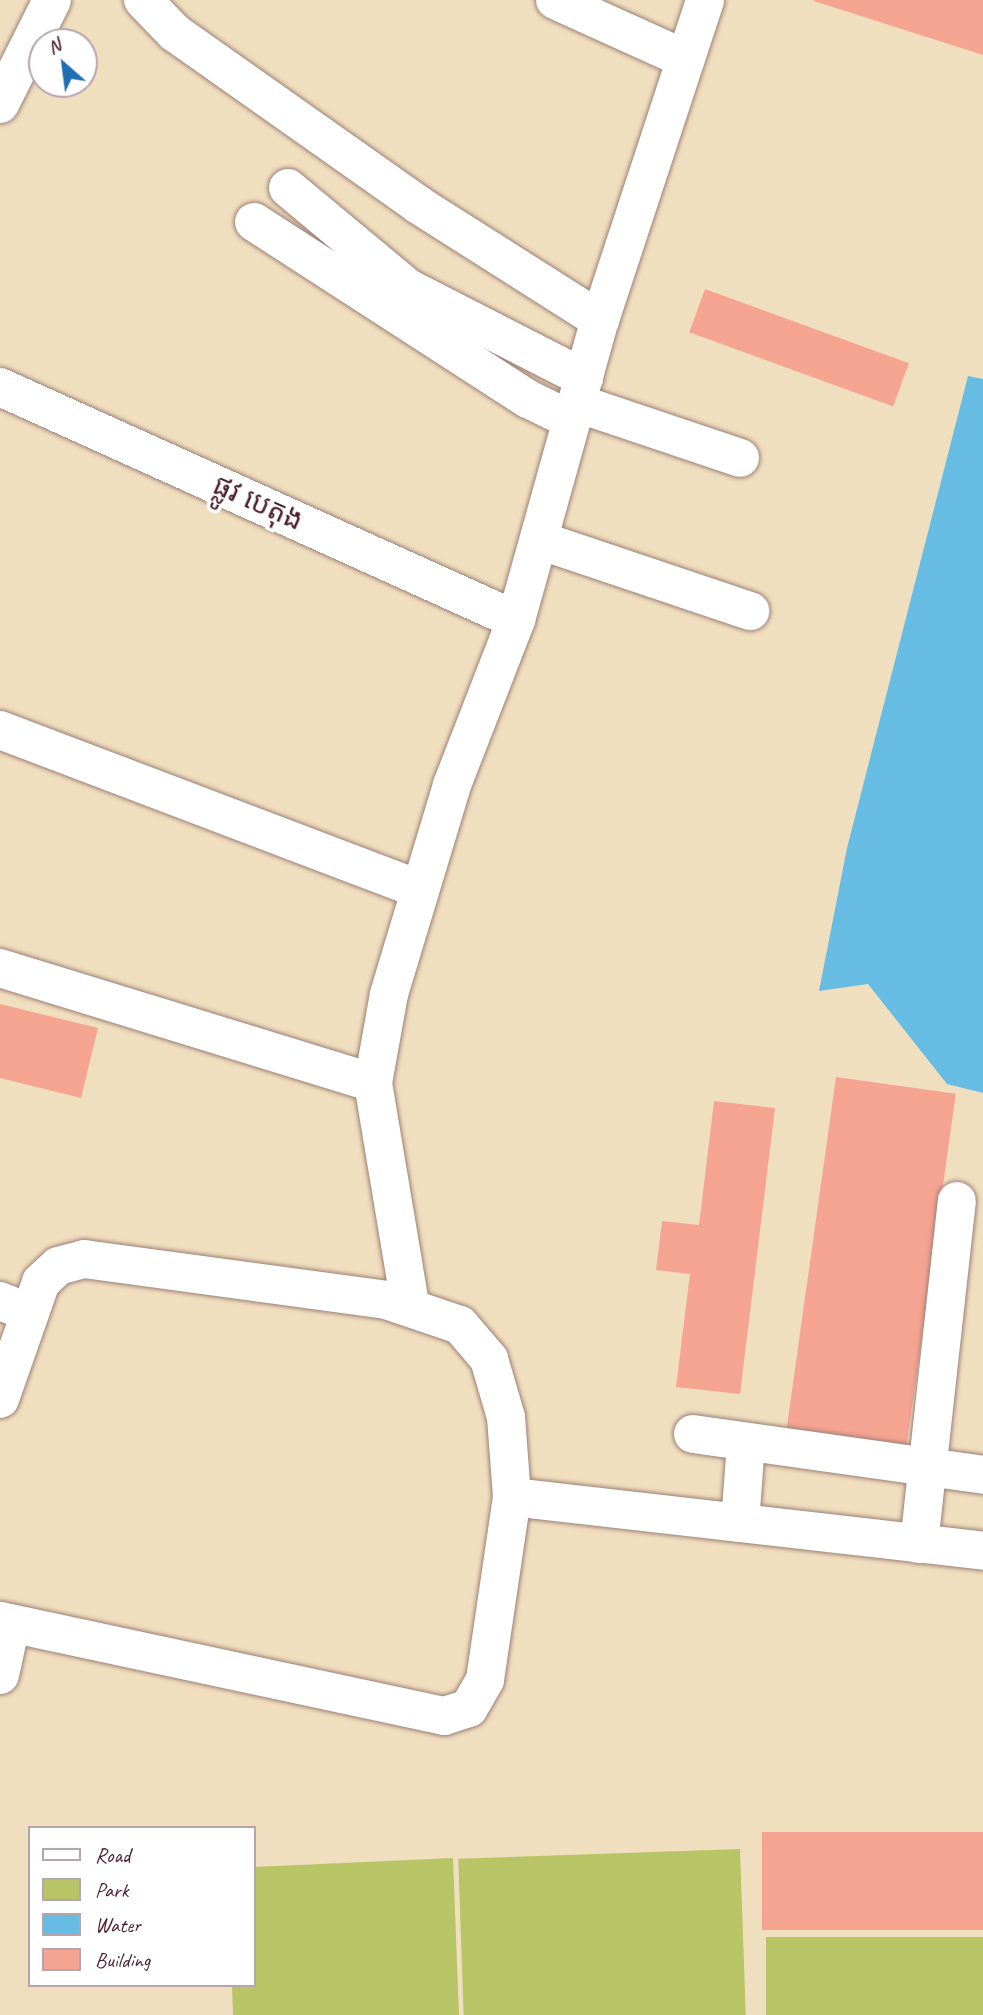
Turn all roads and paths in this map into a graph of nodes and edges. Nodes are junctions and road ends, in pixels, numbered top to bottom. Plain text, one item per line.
1 (52, 0) edge
2 (143, 0) edge
3 (555, 0) edge
4 (705, 0) edge
5 (685, 59) junction
6 (0, 104) edge
7 (288, 188) dead end
8 (254, 222) dead end
9 (600, 320) junction
10 (0, 387) edge
11 (577, 400) junction
12 (740, 458) dead end
13 (539, 540) junction
14 (750, 611) dead end
15 (516, 620) junction
16 (0, 730) edge
17 (418, 889) junction
18 (0, 968) edge
19 (373, 1083) junction
20 (957, 1200) dead end
21 (410, 1304) junction
22 (15, 1307) edge
23 (0, 1399) edge
24 (693, 1434) dead end
25 (746, 1444) junction
26 (925, 1468) junction
27 (983, 1475) edge
28 (512, 1497) junction
29 (740, 1523) junction
30 (919, 1544) junction
31 (983, 1551) edge
32 (6, 1623) edge
33 (0, 1675) edge

1 - 6 street
2 - 9 street
3 - 5 street
4 - 5 street
5 - 9 street
7 - 11 street
8 - 11 street
9 - 11 street
10 - 15 street, ផ្លូវ បេតុង
11 - 12 street
11 - 13 street
13 - 14 street
13 - 15 street
15 - 17 street
16 - 17 street
17 - 19 street
18 - 19 street
19 - 21 street
20 - 26 street
21 - 22 street
21 - 28 street
22 - 23 street
24 - 25 street
25 - 26 street
25 - 29 street
26 - 27 street
26 - 30 street
28 - 29 street
28 - 32 street
29 - 30 street
30 - 31 street
32 - 33 street

